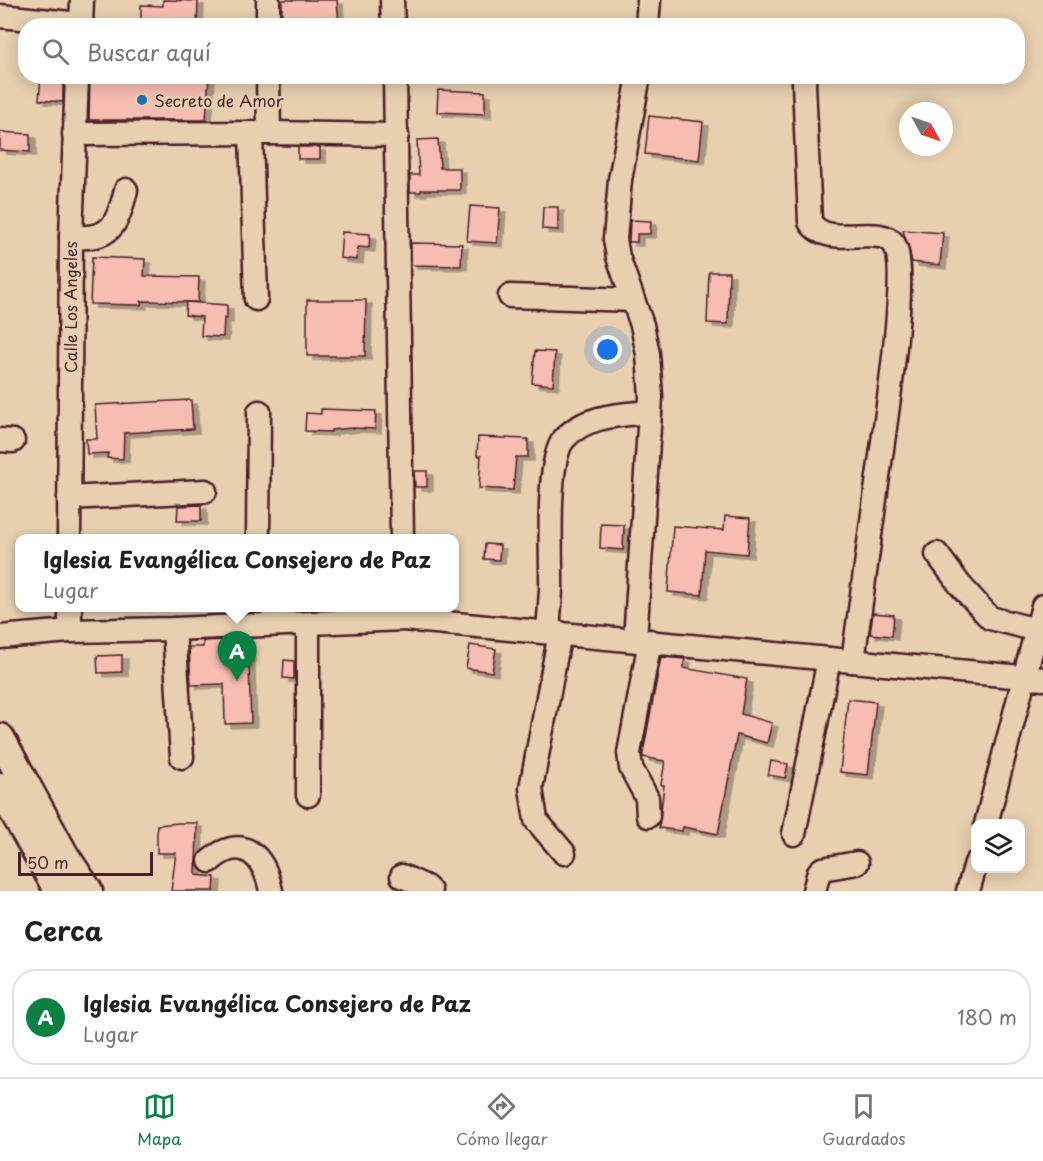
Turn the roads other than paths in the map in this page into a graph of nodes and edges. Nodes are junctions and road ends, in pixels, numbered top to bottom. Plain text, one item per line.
1 (82, 0) edge
2 (268, 0) edge
3 (392, 0) edge
4 (650, 0) edge
5 (0, 16) edge
6 (18, 18) edge
7 (81, 18) edge
8 (268, 18) edge
9 (393, 18) edge
10 (648, 18) edge
11 (77, 84) edge
12 (267, 84) edge
13 (395, 84) edge
14 (638, 84) edge
15 (804, 84) edge
16 (260, 133) junction
17 (74, 134) junction
18 (397, 135) junction
19 (126, 190) dead end
20 (71, 237) junction
21 (510, 296) dead end
22 (256, 299) dead end
23 (633, 300) junction
24 (259, 412) dead end
25 (650, 412) junction
26 (205, 491) dead end
27 (69, 498) junction
28 (69, 534) edge
29 (258, 534) edge
30 (402, 534) edge
31 (937, 554) dead end
32 (1043, 606) edge
33 (70, 612) edge
34 (403, 613) edge
35 (258, 616) edge
36 (308, 624) junction
37 (174, 629) junction
38 (1037, 630) junction
39 (70, 631) junction
40 (554, 633) junction
41 (0, 637) edge
42 (643, 641) junction
43 (829, 659) junction
44 (853, 661) junction
45 (1034, 678) edge
46 (0, 738) edge
47 (182, 757) dead end
48 (0, 787) edge
49 (308, 795) dead end
50 (648, 816) dead end
51 (988, 819) edge
52 (794, 834) dead end
53 (564, 853) dead end
54 (210, 861) dead end
55 (856, 863) dead end
56 (972, 873) edge
57 (402, 876) dead end
58 (59, 891) edge
59 (88, 891) edge
60 (271, 891) edge
61 (430, 891) edge
62 (814, 891) edge
63 (968, 891) edge

1 - 7 street
2 - 8 street
3 - 9 street
4 - 10 street
5 - 6 street
11 - 17 street, Calle Los Angeles
12 - 16 street
13 - 18 street
14 - 23 street
15 - 44 street
16 - 17 street
16 - 18 street
16 - 22 street
17 - 20 street, Calle Los Angeles
18 - 30 street
19 - 20 street
20 - 27 street, Calle Los Angeles
21 - 23 street
23 - 25 street
24 - 29 street
25 - 40 street
25 - 42 street
26 - 27 street
27 - 28 street, Calle Los Angeles
31 - 38 street
32 - 38 street
33 - 39 street
34 - 36 street
34 - 40 street
35 - 36 street
35 - 37 street
36 - 49 street
37 - 39 street
37 - 47 street
38 - 45 street
39 - 41 street
40 - 42 street
40 - 53 street
42 - 43 street
42 - 50 street
43 - 44 street
43 - 52 street
44 - 45 street
45 - 51 street
46 - 59 main road
48 - 58 main road
54 - 60 street
55 - 62 street
56 - 63 street
57 - 61 street

